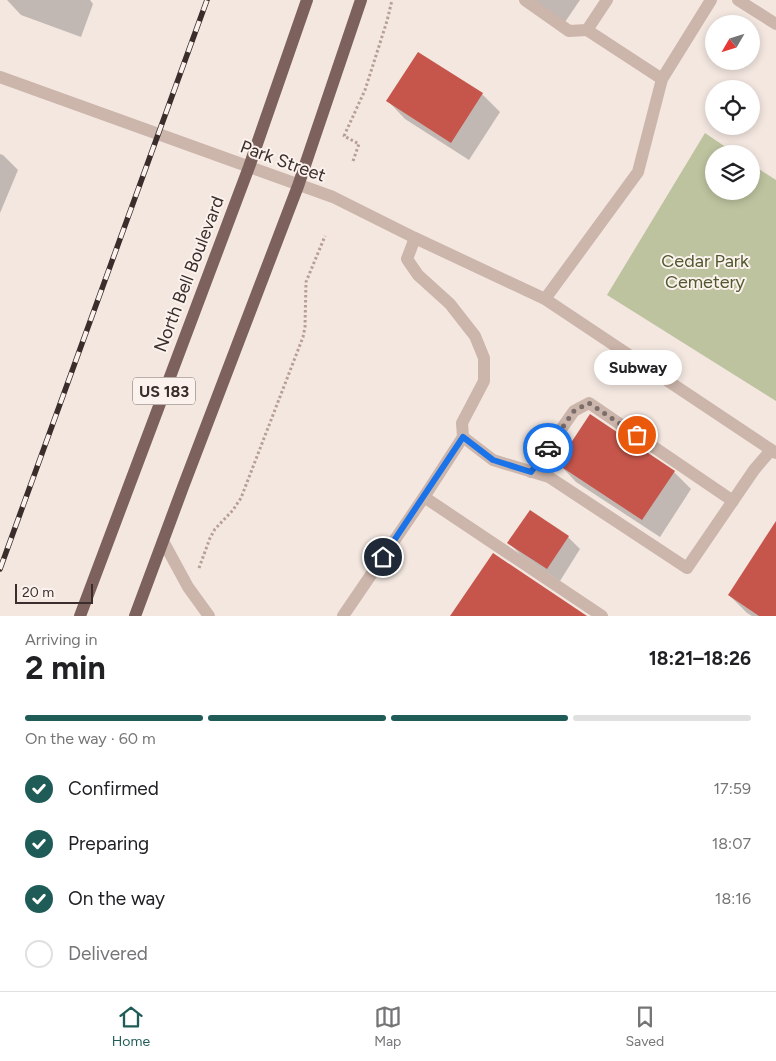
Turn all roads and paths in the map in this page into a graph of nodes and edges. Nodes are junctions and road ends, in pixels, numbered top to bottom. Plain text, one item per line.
1 (307, 0) edge
2 (361, 0) edge
3 (392, 0) edge
4 (525, 0) edge
5 (606, 0) edge
6 (712, 0) edge
7 (738, 0) edge
8 (776, 24) edge
9 (587, 30) junction
10 (0, 77) edge
11 (662, 79) junction
12 (353, 161) dead end
13 (248, 167) junction
14 (298, 186) junction
15 (325, 236) dead end
16 (414, 238) junction
17 (545, 299) junction
18 (463, 437) junction
19 (773, 452) edge
20 (531, 472) junction
21 (424, 497) junction
22 (733, 501) junction
23 (163, 541) junction
24 (197, 573) dead end
25 (80, 616) edge
26 (135, 616) edge
27 (209, 616) edge
28 (343, 616) edge
29 (602, 616) edge

1 - 13 main road, North Bell Boulevard / US 183
2 - 14 main road, US 183
3 - 12 path
4 - 9 street
5 - 9 street
6 - 11 street
7 - 8 street
9 - 11 street
10 - 13 street, Park Street
11 - 17 street
13 - 14 street, Park Street
13 - 25 main road, North Bell Boulevard / US 183
14 - 16 street, Park Street
14 - 23 main road, US 183
15 - 24 path
16 - 17 street, Park Street
16 - 18 street
17 - 19 street, Park Street
18 - 20 street
18 - 21 street
19 - 22 street
20 - 22 street
20 - 22 street
21 - 28 street
21 - 29 street
23 - 26 main road, US 183
23 - 27 street

